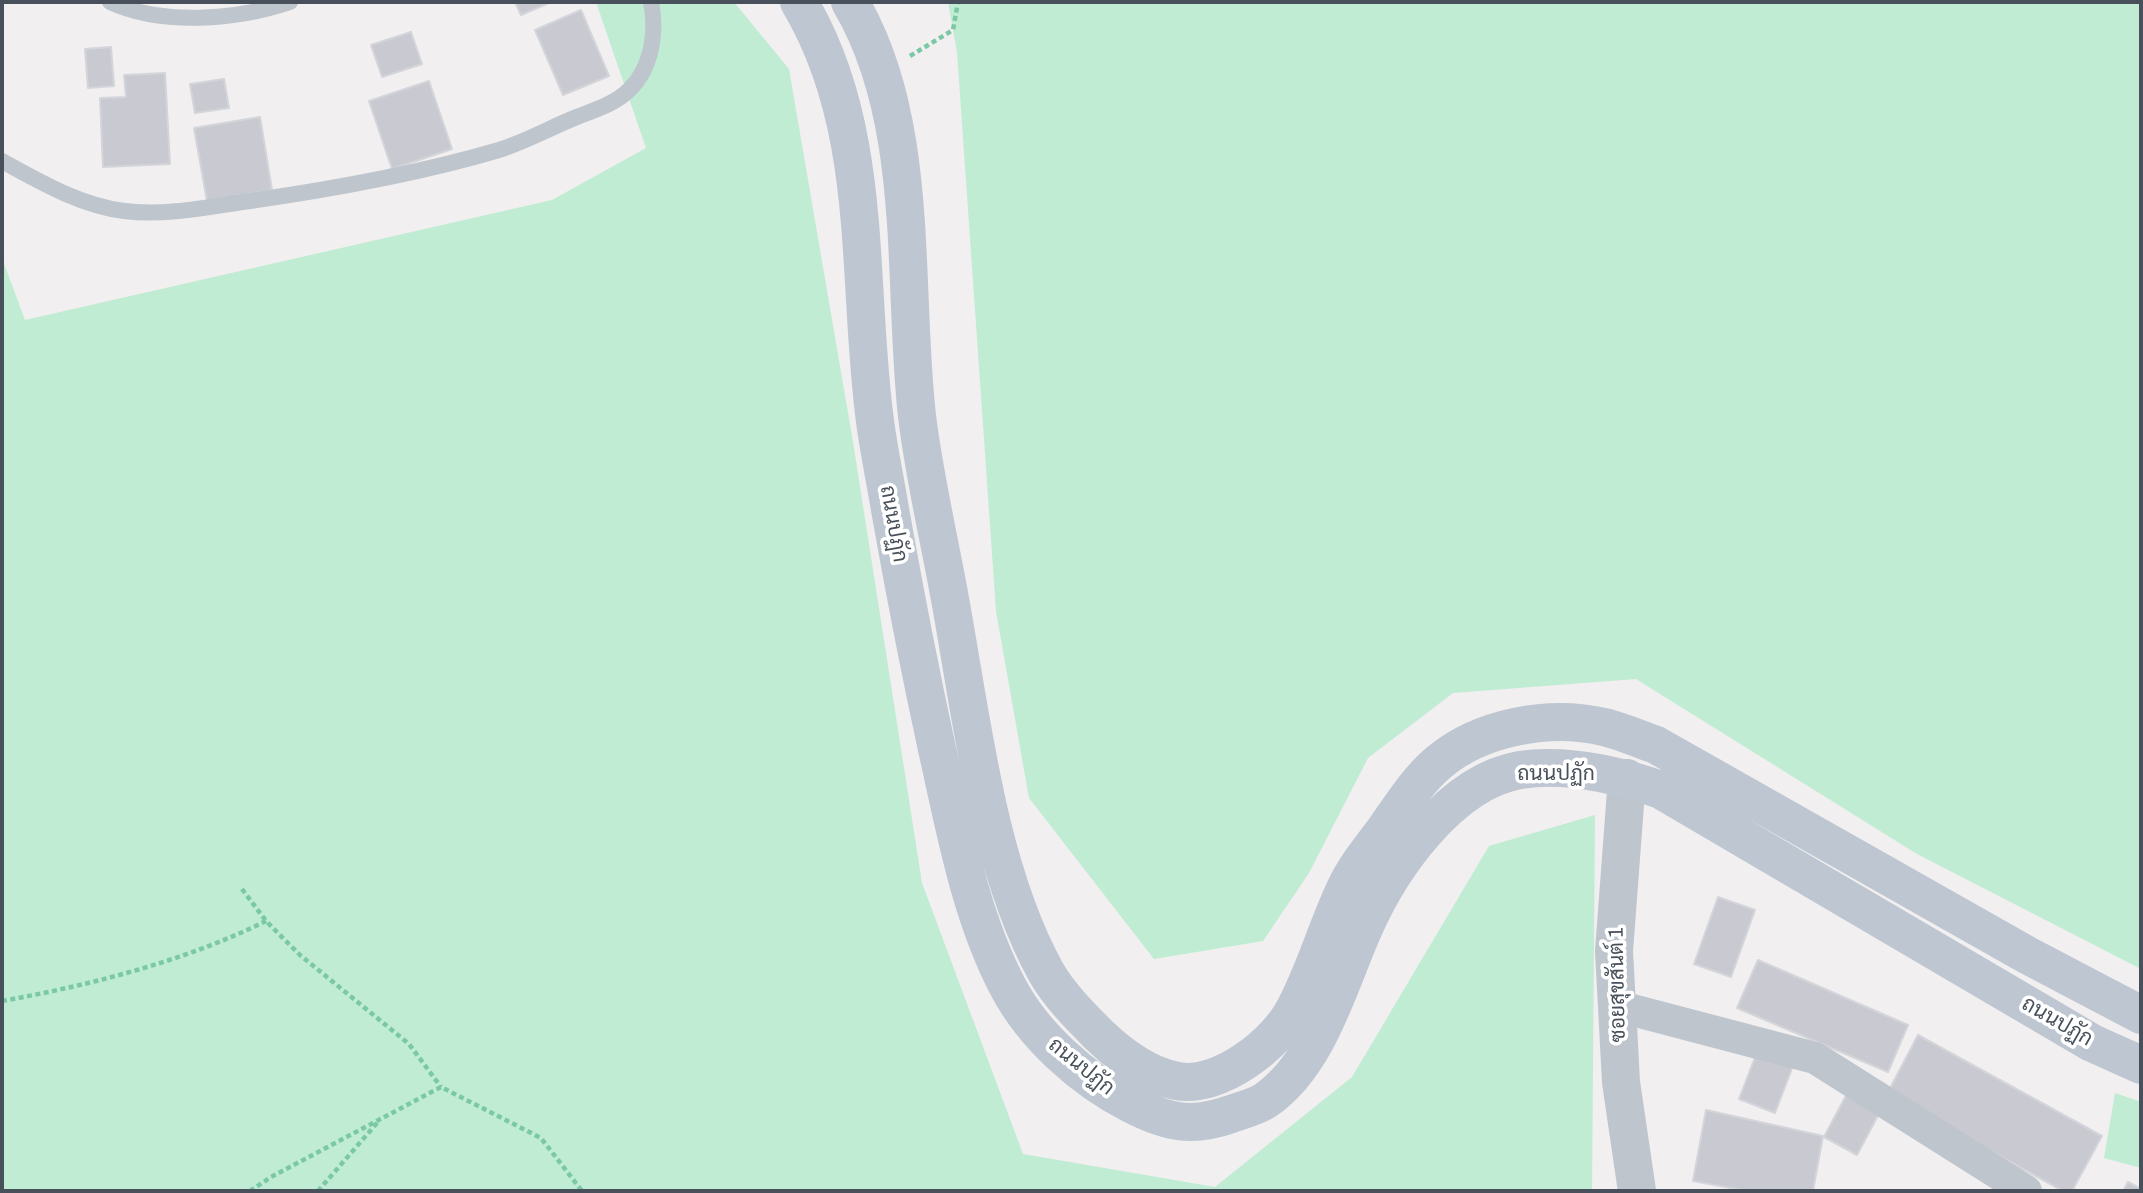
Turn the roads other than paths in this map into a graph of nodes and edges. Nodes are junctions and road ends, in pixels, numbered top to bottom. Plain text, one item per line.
1 (110, 2) edge
2 (290, 2) edge
3 (650, 2) edge
4 (799, 2) edge
5 (850, 2) edge
6 (2, 161) edge
7 (1626, 778) junction
8 (1617, 1006) junction
9 (2141, 1015) edge
10 (2141, 1065) edge
11 (1637, 1191) edge
12 (2026, 1191) edge

1 - 2 lane
3 - 6 lane
4 - 7 main road, ถนนปฏัก
5 - 9 main road, ถนนปฏัก
7 - 8 street, ซอยสุขสันต์ 1
7 - 10 main road, ถนนปฏัก
8 - 11 street, ซอยสุขสันต์ 1
8 - 12 street

